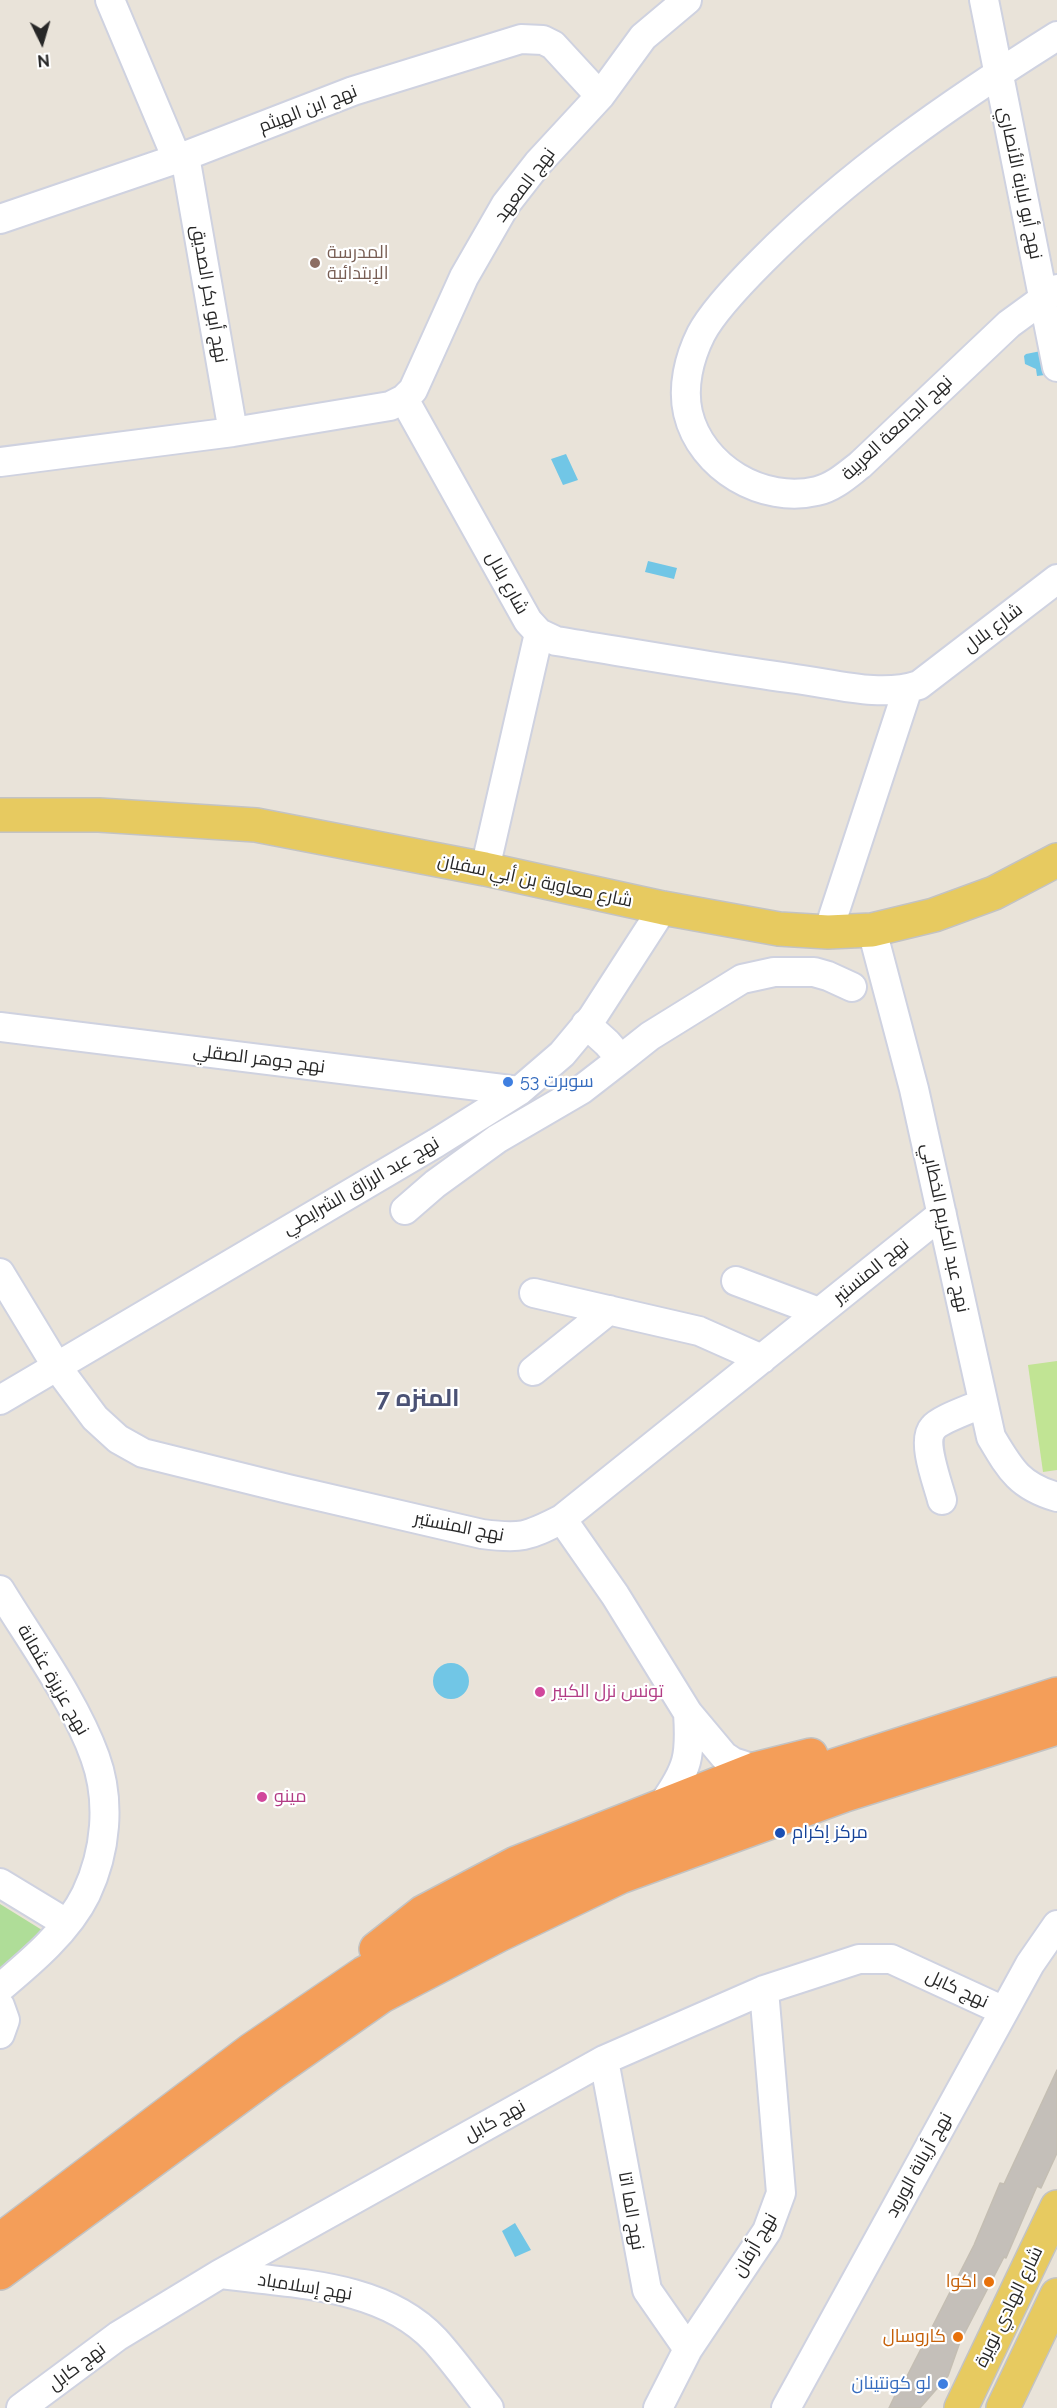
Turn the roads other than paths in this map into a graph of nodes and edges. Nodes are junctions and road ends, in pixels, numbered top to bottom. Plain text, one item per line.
1 (110, 0) edge
2 (687, 0) edge
3 (984, 0) edge
4 (1057, 36) edge
5 (998, 73) junction
6 (600, 96) junction
7 (181, 158) junction
8 (0, 219) edge
9 (1050, 294) edge
10 (1057, 367) edge
11 (404, 399) junction
12 (233, 432) junction
13 (0, 462) edge
14 (1057, 579) edge
15 (539, 633) junction
16 (908, 688) junction
17 (0, 815) edge
18 (1057, 860) edge
19 (485, 869) junction
20 (663, 908) junction
21 (872, 930) junction
22 (828, 932) junction
23 (852, 987) dead end
24 (586, 1024) junction
25 (0, 1027) edge
26 (621, 1059) junction
27 (519, 1091) junction
28 (405, 1210) dead end
29 (942, 1214) junction
30 (0, 1273) edge
31 (736, 1281) dead end
32 (534, 1293) dead end
33 (609, 1310) junction
34 (819, 1312) junction
35 (762, 1359) junction
36 (57, 1367) junction
37 (533, 1371) dead end
38 (0, 1400) edge
39 (983, 1403) junction
40 (1057, 1497) edge
41 (942, 1500) dead end
42 (562, 1519) junction
43 (0, 1590) edge
44 (1057, 1694) edge
45 (1025, 1703) junction
46 (688, 1713) junction
47 (1057, 1728) edge
48 (755, 1769) junction
49 (663, 1804) junction
50 (0, 1883) edge
51 (66, 1923) junction
52 (1057, 1925) edge
53 (0, 1988) edge
54 (764, 1990) junction
55 (0, 2006) edge
56 (1004, 2011) junction
57 (0, 2034) edge
58 (251, 2050) junction
59 (604, 2061) junction
60 (210, 2079) junction
61 (225, 2108) junction
62 (1057, 2207) edge
63 (0, 2216) edge
64 (0, 2240) edge
65 (0, 2273) edge
66 (220, 2274) junction
67 (1057, 2295) edge
68 (0, 2296) edge
69 (688, 2349) junction
70 (1007, 2407) edge
71 (21, 2408) edge
72 (489, 2408) edge
73 (658, 2408) edge
74 (786, 2408) edge
75 (961, 2408) edge

1 - 7 street, نهج أبو بكر الصديق
2 - 6 street, نهج المعهد
3 - 5 street, نهج أبو لبابة الأنصاري
4 - 5 street, نهج الجامعة العربية
5 - 9 street, نهج أبو لبابة الأنصاري
5 - 9 street, نهج الجامعة العربية
6 - 7 street, نهج ابن الهيثم
6 - 11 street, نهج المعهد
7 - 8 street, نهج ابن الهيثم
7 - 12 street, نهج أبو بكر الصديق
9 - 10 street, نهج أبو لبابة الأنصاري
11 - 12 street
11 - 15 street, شارع بلال
12 - 13 street
14 - 16 street, شارع بلال
15 - 16 street, شارع بلال
15 - 19 street
16 - 22 street
17 - 19 main road, شارع معاوية بن أبي سفيان
18 - 21 main road, شارع معاوية بن أبي سفيان
19 - 20 main road, شارع معاوية بن أبي سفيان
20 - 22 main road, شارع معاوية بن أبي سفيان
20 - 24 street, نهج عبد الرزاق الشرايطي
21 - 22 main road, شارع معاوية بن أبي سفيان
21 - 29 street, نهج عبد الكريم الخطابي
23 - 26 street
24 - 26 street
24 - 27 street, نهج عبد الرزاق الشرايطي
25 - 27 street, نهج جوهر الصقلي
26 - 28 street
27 - 36 street, نهج عبد الرزاق الشرايطي
29 - 34 street, نهج المنستير
29 - 39 street, نهج عبد الكريم الخطابي
30 - 36 street, نهج المنستير
31 - 34 street
32 - 33 street
33 - 35 street
33 - 37 street
34 - 35 street, نهج المنستير
35 - 42 street, نهج المنستير
36 - 38 street, نهج عبد الرزاق الشرايطي
36 - 42 street, نهج المنستير
39 - 40 street, نهج عبد الكريم الخطابي
39 - 41 street
42 - 46 street
43 - 51 street, نهج عزيزة عثمانة
44 - 45 highway
45 - 48 highway
45 - 58 highway
46 - 48 street
46 - 49 street
47 - 61 highway
48 - 49 highway
49 - 58 highway
50 - 51 street
51 - 53 street, نهج عزيزة عثمانة
52 - 56 street, نهج أريانة الورود
54 - 56 street, نهج كابل
54 - 59 street, نهج كابل
54 - 69 street, نهج أرفان
55 - 57 street
56 - 74 street, نهج أريانة الورود
58 - 60 highway
59 - 66 street, نهج كابل
59 - 69 street, نهج الما اتا
60 - 63 highway
60 - 64 highway
61 - 65 highway
61 - 68 highway
62 - 75 main road, شارع الهادي نويرة
66 - 71 street, نهج كابل
66 - 72 street, نهج إسلامباد
67 - 70 main road, شارع الهادي نويرة
69 - 73 street, نهج أرفان

